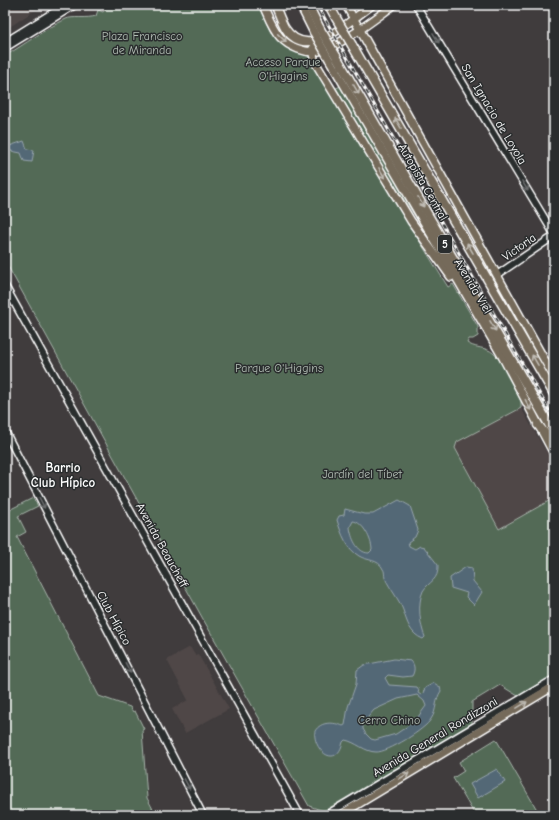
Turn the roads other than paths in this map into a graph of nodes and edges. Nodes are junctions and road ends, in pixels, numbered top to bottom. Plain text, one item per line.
1 (65, 5) edge
2 (75, 5) edge
3 (263, 5) edge
4 (275, 5) edge
5 (300, 5) edge
6 (308, 5) edge
7 (329, 5) edge
8 (346, 5) edge
9 (372, 5) edge
10 (394, 5) edge
11 (416, 5) edge
12 (353, 18) junction
13 (359, 29) junction
14 (317, 31) junction
15 (318, 41) junction
16 (5, 42) edge
17 (5, 48) edge
18 (312, 52) junction
19 (332, 57) junction
20 (554, 235) edge
21 (497, 276) junction
22 (5, 286) edge
23 (467, 298) junction
24 (554, 377) edge
25 (554, 394) edge
26 (538, 425) junction
27 (5, 431) edge
28 (554, 433) edge
29 (554, 444) edge
30 (554, 454) edge
31 (554, 679) edge
32 (554, 686) edge
33 (299, 812) edge
34 (204, 815) edge
35 (306, 815) edge
36 (326, 815) edge
37 (340, 815) edge

1 - 16 main road
2 - 17 main road
3 -> 18 main road
4 - 15 main road
5 - 14 main road
6 - 14 highway, Autopista Central / 5
25 -> 7 highway, Autopista Central / 5, bridge
8 - 12 main road
9 - 12 main road
10 - 13 main road
11 -> 20 main road, San Ignacio de Loyola
12 - 13 main road
12 - 15 main road
13 - 18 main road
13 - 21 main road
14 - 19 highway, Autopista Central / 5, bridge
15 - 18 main road
18 -> 23 main road
19 - 23 main road, Avenida Viel
19 -> 28 highway, Autopista Central / 5
20 - 21 main road, Victoria
21 - 24 main road
22 - 33 main road, Avenida Beaucheff
23 -> 26 main road, Avenida Viel
26 - 29 highway
26 - 30 main road, Avenida Viel
27 -> 34 main road, Club Hípico
31 - 36 main road, Avenida General Rondizzoni
37 -> 32 main road, Avenida General Rondizzoni
33 - 35 main road

